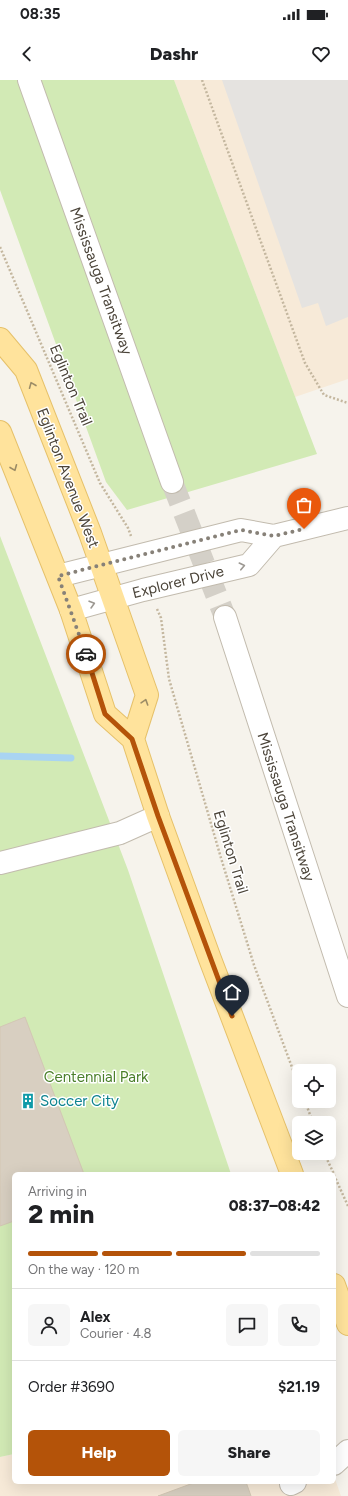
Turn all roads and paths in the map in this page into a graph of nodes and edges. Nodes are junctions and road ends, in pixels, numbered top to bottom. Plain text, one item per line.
1 (29, 80) edge
2 (202, 80) edge
3 (0, 247) edge
4 (0, 339) edge
5 (348, 403) edge
6 (0, 432) edge
7 (172, 482) tunnel mouth
8 (348, 518) edge
9 (128, 528) dead end
10 (274, 536) junction
11 (101, 565) junction
12 (58, 576) junction
13 (113, 598) junction
14 (71, 610) junction
15 (225, 617) tunnel mouth
16 (160, 618) dead end
17 (132, 739) junction
18 (158, 816) junction
19 (0, 863) edge
20 (348, 996) edge
21 (292, 1067) edge
22 (327, 1160) edge
23 (291, 1172) edge
24 (333, 1172) edge
25 (336, 1179) edge
26 (348, 1206) edge
27 (336, 1291) edge
28 (348, 1324) edge
29 (348, 1451) edge
30 (336, 1462) edge
31 (336, 1469) edge
32 (348, 1472) edge

1 - 7 street, Mississauga Transitway
2 - 5 path
3 - 9 path, Eglinton Trail
11 -> 4 main road, Eglinton Avenue West
6 -> 12 main road
8 - 10 street
10 - 11 street
13 -> 10 street, Explorer Drive
11 - 12 street
11 - 13 main road, Eglinton Avenue West
12 - 14 main road
14 -> 13 street, Explorer Drive
17 -> 13 main road, Eglinton Avenue West
14 - 17 main road
15 - 20 street, Mississauga Transitway
16 - 21 path, Eglinton Trail
17 - 18 main road
18 - 19 street
18 - 23 main road
22 - 24 path
25 - 26 path
27 - 28 main road
29 - 30 street
31 - 32 street

